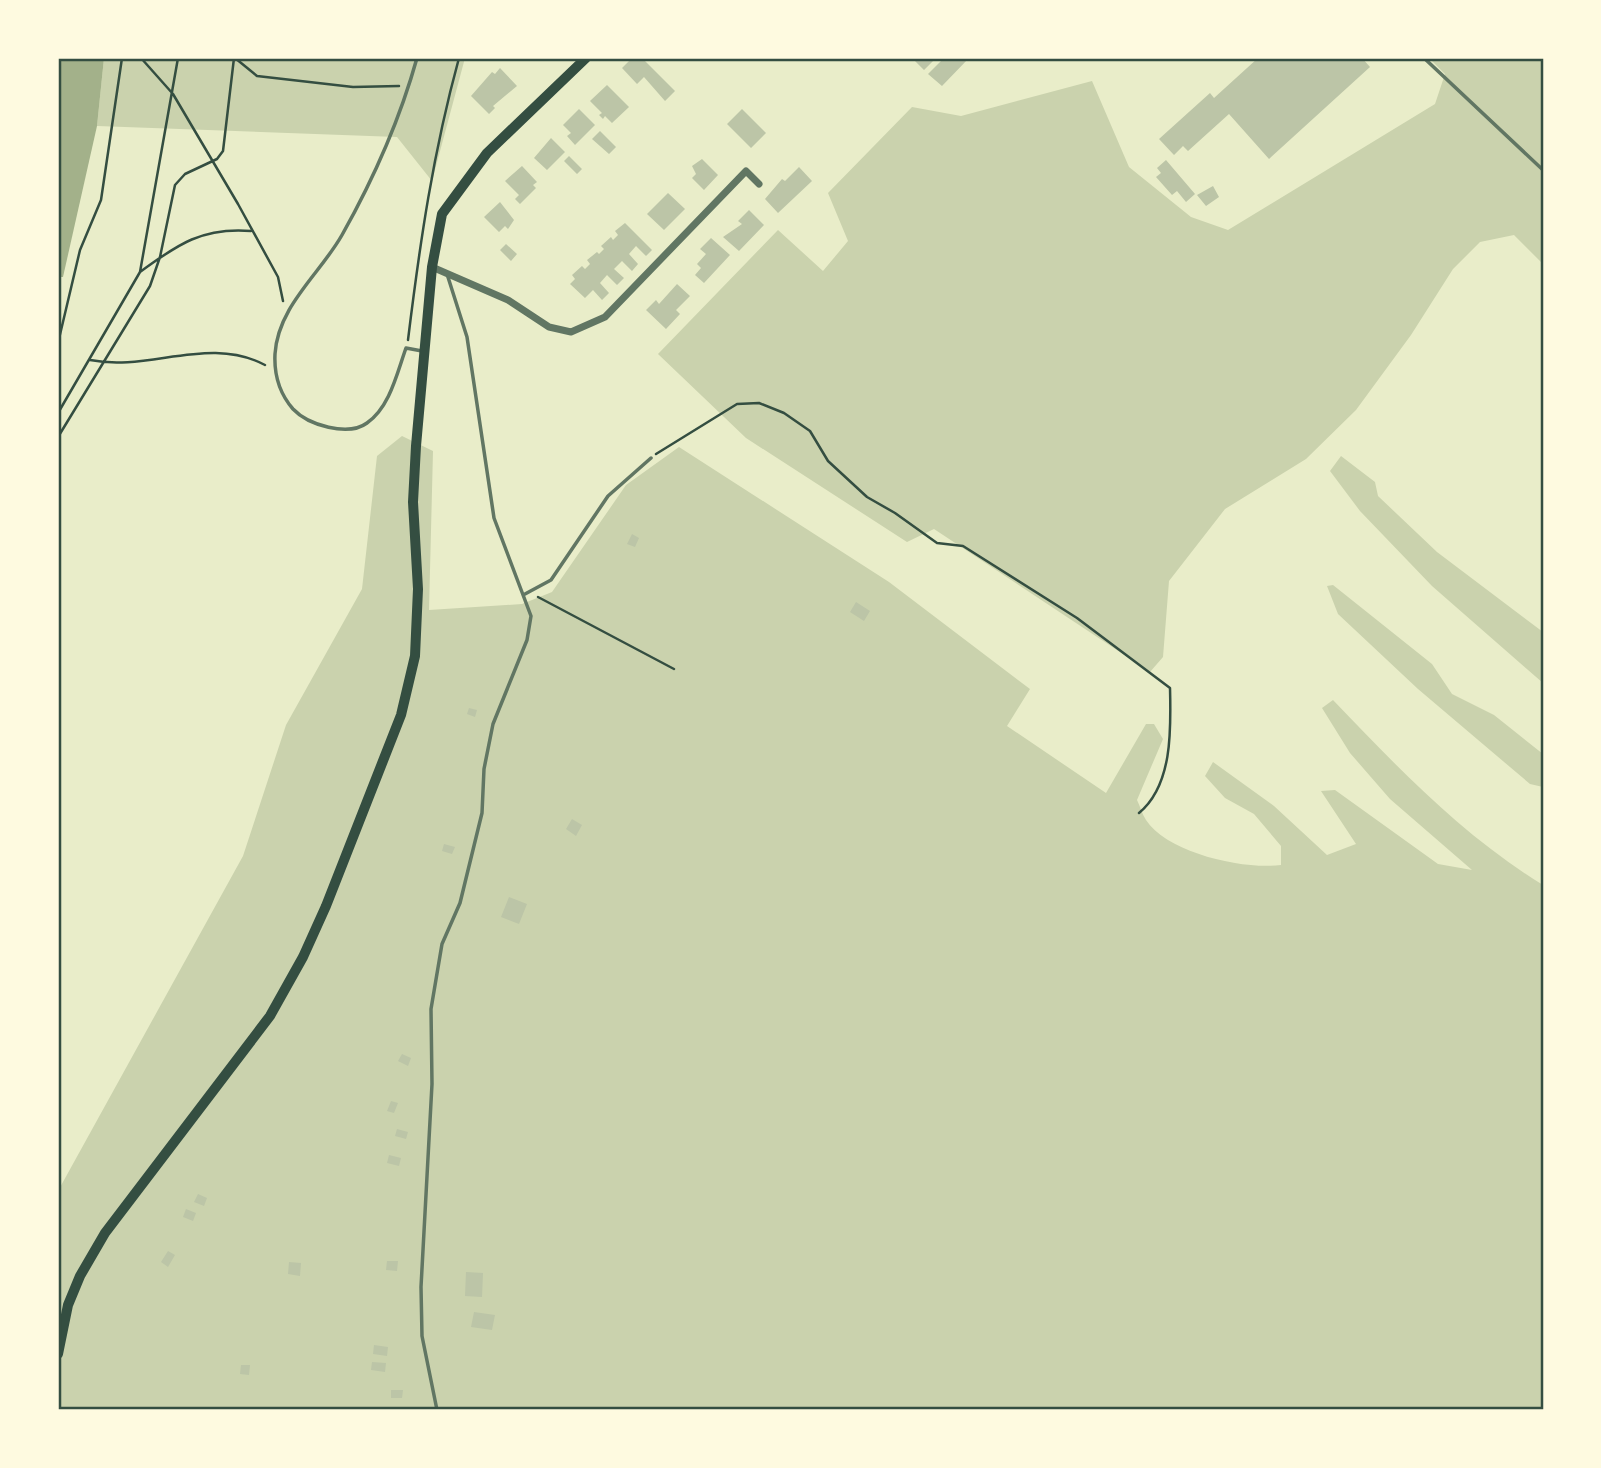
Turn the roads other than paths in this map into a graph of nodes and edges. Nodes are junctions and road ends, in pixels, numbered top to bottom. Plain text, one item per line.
1 (417, 58) edge
2 (586, 58) edge
3 (1424, 58) edge
4 (1543, 170) edge
5 (759, 184) dead end
6 (432, 267) junction
7 (446, 273) junction
8 (424, 351) junction
9 (651, 458) road end
10 (525, 594) junction
11 (58, 1354) edge
12 (438, 1410) edge

1 - 8 lane
2 - 6 main road
3 - 4 lane
5 - 7 street
6 - 7 street
6 - 8 main road
7 - 10 lane
8 - 11 main road
9 - 10 lane
10 - 12 lane

